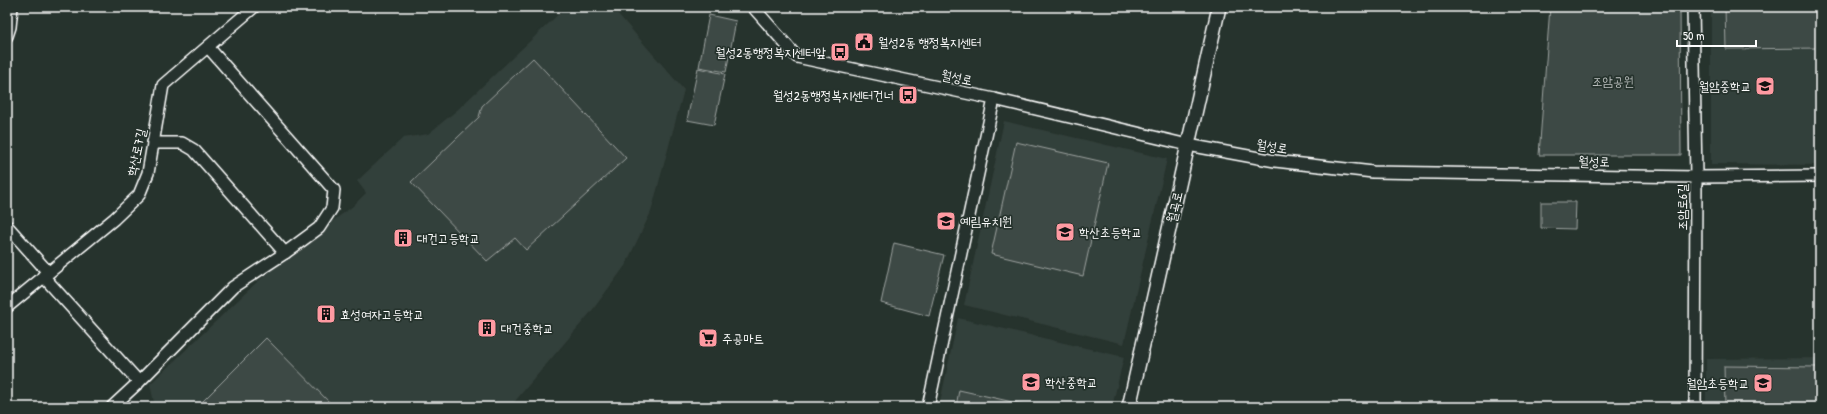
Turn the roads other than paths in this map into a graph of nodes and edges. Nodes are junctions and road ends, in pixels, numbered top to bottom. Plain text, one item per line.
1 (12, 7) edge
2 (254, 7) edge
3 (753, 7) edge
4 (1219, 7) edge
5 (1693, 7) edge
6 (7, 36) edge
7 (208, 47) junction
8 (994, 99) junction
9 (153, 143) junction
10 (1188, 146) junction
11 (1820, 176) edge
12 (1696, 177) junction
13 (7, 226) edge
14 (285, 253) junction
15 (46, 274) junction
16 (7, 307) edge
17 (139, 382) junction
18 (112, 407) edge
19 (928, 407) edge
20 (1129, 407) edge
21 (1695, 407) edge

1 - 6 street
2 - 7 street, 학산로7길
3 - 8 street, 월성로
4 - 10 main road, 월곡로
5 - 12 street, 조암로6길
7 - 9 street, 학산로7길
7 - 14 street
8 - 10 street, 월성로
8 - 19 street
9 - 14 street
9 - 15 street, 학산로7길
10 - 12 street, 월성로
10 - 20 main road, 월곡로
11 - 12 street, 월성로
12 - 21 street, 조암로6길
13 - 15 street
14 - 17 street
15 - 16 street, 학산로7길
15 - 17 street
17 - 18 street

